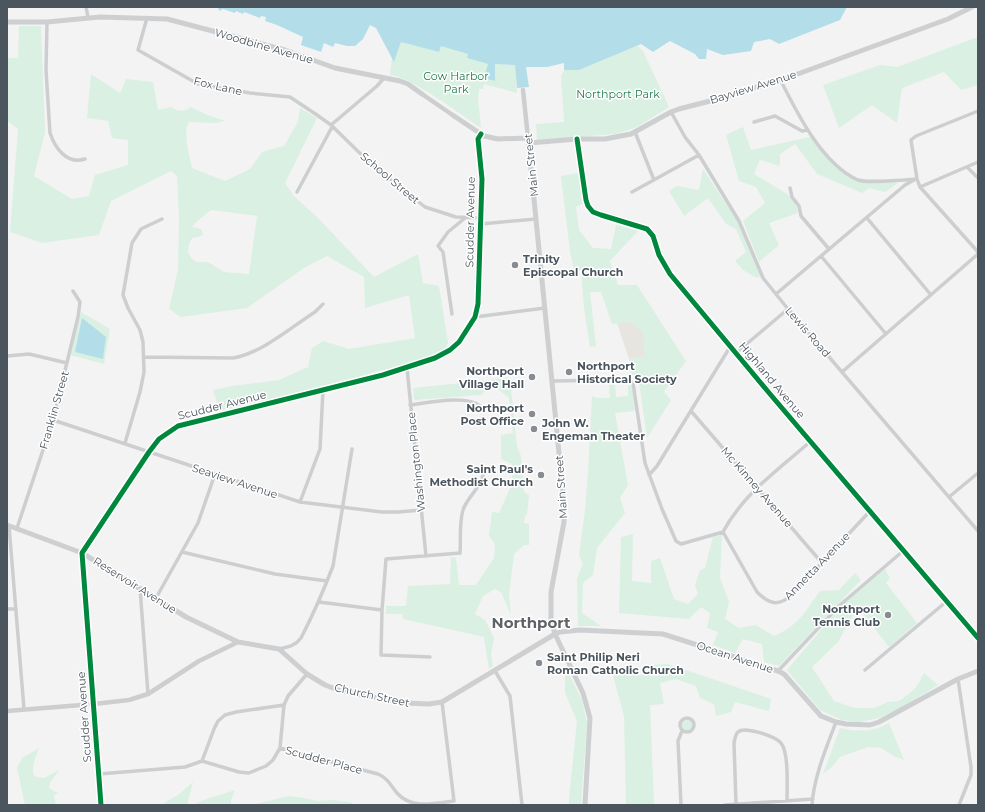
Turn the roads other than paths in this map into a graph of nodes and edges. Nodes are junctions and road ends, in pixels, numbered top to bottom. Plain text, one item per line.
1 (86, 7) edge
2 (972, 7) edge
3 (88, 17) junction
4 (147, 18) junction
5 (7, 22) edge
6 (47, 22) junction
7 (384, 78) junction
8 (780, 79) junction
9 (523, 90) dead end
10 (422, 94) joint
11 (978, 111) edge
12 (671, 112) junction
13 (454, 116) joint
14 (754, 122) dead end
15 (331, 126) junction
16 (808, 130) junction
17 (635, 132) junction
18 (481, 134) junction
19 (577, 139) junction
20 (529, 141) junction
21 (699, 155) junction
22 (85, 159) dead end
23 (978, 162) edge
24 (967, 167) junction
25 (978, 178) edge
26 (917, 179) junction
27 (654, 180) junction
28 (920, 187) junction
29 (790, 188) dead end
30 (297, 192) dead end
31 (632, 192) dead end
32 (162, 218) dead end
33 (465, 218) junction
34 (867, 218) junction
35 (536, 219) junction
36 (481, 221) junction
37 (829, 249) junction
38 (978, 253) edge
39 (821, 256) junction
40 (74, 291) dead end
41 (776, 294) junction
42 (931, 295) junction
43 (323, 304) dead end
44 (545, 308) junction
45 (788, 309) junction
46 (452, 314) dead end
47 (475, 317) junction
48 (886, 334) junction
49 (730, 347) junction
50 (736, 354) junction
51 (7, 356) edge
52 (144, 357) junction
53 (67, 363) junction
54 (407, 368) junction
55 (842, 372) junction
56 (552, 381) junction
57 (323, 390) junction
58 (410, 405) junction
59 (480, 406) dead end
60 (691, 411) junction
61 (53, 420) junction
62 (811, 441) junction
63 (125, 443) junction
64 (352, 449) dead end
65 (148, 452) junction
66 (978, 473) edge
67 (215, 474) junction
68 (483, 475) dead end
69 (649, 475) junction
70 (757, 487) junction
71 (949, 497) junction
72 (300, 502) junction
73 (343, 508) junction
74 (422, 510) junction
75 (870, 511) junction
76 (8, 525) edge
77 (17, 528) junction
78 (978, 531) edge
79 (723, 532) junction
80 (8, 538) edge
81 (903, 551) junction
82 (182, 552) junction
83 (82, 553) junction
84 (426, 556) junction
85 (822, 563) junction
86 (327, 581) junction
87 (140, 588) junction
88 (156, 598) junction
89 (947, 601) junction
90 (319, 602) junction
91 (15, 609) junction
92 (7, 610) edge
93 (382, 610) junction
94 (555, 634) junction
95 (978, 638) edge
96 (238, 642) junction
97 (279, 649) junction
98 (430, 657) dead end
99 (865, 670) dead end
100 (495, 671) junction
101 (778, 671) junction
102 (978, 671) edge
103 (307, 674) junction
104 (958, 679) junction
105 (148, 694) junction
106 (442, 702) junction
107 (94, 704) junction
108 (284, 705) junction
109 (24, 709) junction
110 (7, 711) edge
111 (836, 722) junction
112 (682, 731) junction
113 (280, 748) junction
114 (202, 761) junction
115 (99, 774) junction
116 (813, 799) junction
117 (787, 801) junction
118 (736, 804) edge
119 (101, 805) edge
120 (522, 805) edge
121 (585, 805) edge
122 (681, 805) edge
123 (725, 805) edge
124 (812, 805) edge
125 (959, 805) edge

1 - 3 street
2 - 8 main road, Bayview Avenue
3 - 4 main road, Woodbine Avenue
3 - 6 main road, Woodbine Avenue
4 - 7 main road, Woodbine Avenue
4 - 15 street, Fox Lane
5 - 6 main road, Woodbine Avenue
6 - 22 street
7 - 10 main road, Woodbine Avenue
7 - 15 street
8 - 12 main road, Bayview Avenue
8 - 16 street
9 - 20 street, Main Street
10 - 13 street, Woodbine Avenue
11 - 26 street
12 - 17 main road, Bayview Avenue
12 - 21 street, Lewis Road
13 - 18 main road, Woodbine Avenue
14 - 16 street
15 - 30 street
15 - 33 street, School Street
16 - 26 street
17 - 19 main road, Bayview Avenue
17 - 27 street
18 - 20 main road, Woodbine Avenue
18 - 36 street, Scudder Avenue
19 - 20 main road, Bayview Avenue
19 - 49 street, Highland Avenue
20 - 35 main road, Main Street
21 - 27 street
21 - 41 street, Lewis Road
23 - 24 street
24 - 25 street
24 - 28 street
26 - 28 street
26 - 34 street
27 - 31 street
28 - 38 street
29 - 37 street
32 - 52 street
33 - 36 street, School Street
33 - 46 street
34 - 37 street
34 - 42 street
35 - 36 street, School Street
35 - 44 main road, Main Street
36 - 47 street, Scudder Avenue
37 - 39 street
38 - 42 street
39 - 41 street
39 - 48 street
40 - 53 street, Franklin Street
41 - 45 street, Lewis Road
42 - 48 street
43 - 52 street
44 - 47 street
44 - 56 main road, Main Street
45 - 50 street
45 - 55 street, Lewis Road
47 - 54 street, Scudder Avenue
48 - 55 street
49 - 50 street, Highland Avenue
49 - 60 street
50 - 62 street, Highland Avenue
51 - 53 street
52 - 63 street
53 - 61 street, Franklin Street
54 - 57 street, Scudder Avenue
54 - 58 street, Washington Place
55 - 71 street, Lewis Road
56 - 69 street
56 - 94 main road, Main Street
57 - 65 street, Scudder Avenue
57 - 72 street
58 - 59 street
58 - 74 street, Washington Place
60 - 69 street
60 - 70 street, Mc Kinney Avenue
61 - 63 street, Seaview Avenue
61 - 77 street, Franklin Street
62 - 70 street
62 - 75 street, Highland Avenue
63 - 65 street, Seaview Avenue
64 - 73 street
65 - 67 street, Seaview Avenue
65 - 83 street, Scudder Avenue
66 - 71 street
67 - 72 street, Seaview Avenue
67 - 82 street
68 - 84 street
69 - 79 street
70 - 79 street
70 - 85 street, Mc Kinney Avenue
71 - 78 street, Lewis Road
72 - 73 street, Seaview Avenue
73 - 74 street, Seaview Avenue
73 - 86 street
74 - 84 street, Washington Place
75 - 81 street, Highland Avenue
75 - 85 street, Annetta Avenue
76 - 77 main road, Reservoir Avenue
76 - 80 street
77 - 83 main road, Reservoir Avenue
79 - 85 street, Annetta Avenue
80 - 91 street
81 - 89 street, Highland Avenue
81 - 101 street
82 - 86 street
82 - 88 street
83 - 87 main road, Reservoir Avenue
83 - 107 street, Scudder Avenue
84 - 93 street
86 - 90 street
87 - 88 main road, Reservoir Avenue
87 - 105 street
88 - 96 main road, Reservoir Avenue
89 - 95 street, Highland Avenue
89 - 99 street
90 - 93 street
90 - 97 street
91 - 92 street
91 - 109 street
93 - 98 street
94 - 100 main road, Church Street
94 - 101 main road, Ocean Avenue
94 - 121 main road, Main Street
96 - 97 main road
96 - 105 street
97 - 103 main road, Church Street
100 - 106 main road, Church Street
100 - 120 street
101 - 111 main road, Ocean Avenue
102 - 104 main road, Ocean Avenue
103 - 106 main road, Church Street
103 - 108 street
104 - 111 main road, Ocean Avenue
104 - 125 street
105 - 107 street
106 - 113 street, Scudder Place
107 - 109 street
107 - 115 street, Scudder Avenue
108 - 113 street
108 - 114 street
109 - 110 street
111 - 116 street
112 - 112 street
112 - 122 street
113 - 114 street, Scudder Place
114 - 115 street
115 - 119 street, Scudder Avenue
116 - 117 street
116 - 124 street
117 - 118 street
117 - 118 street
118 - 123 street

